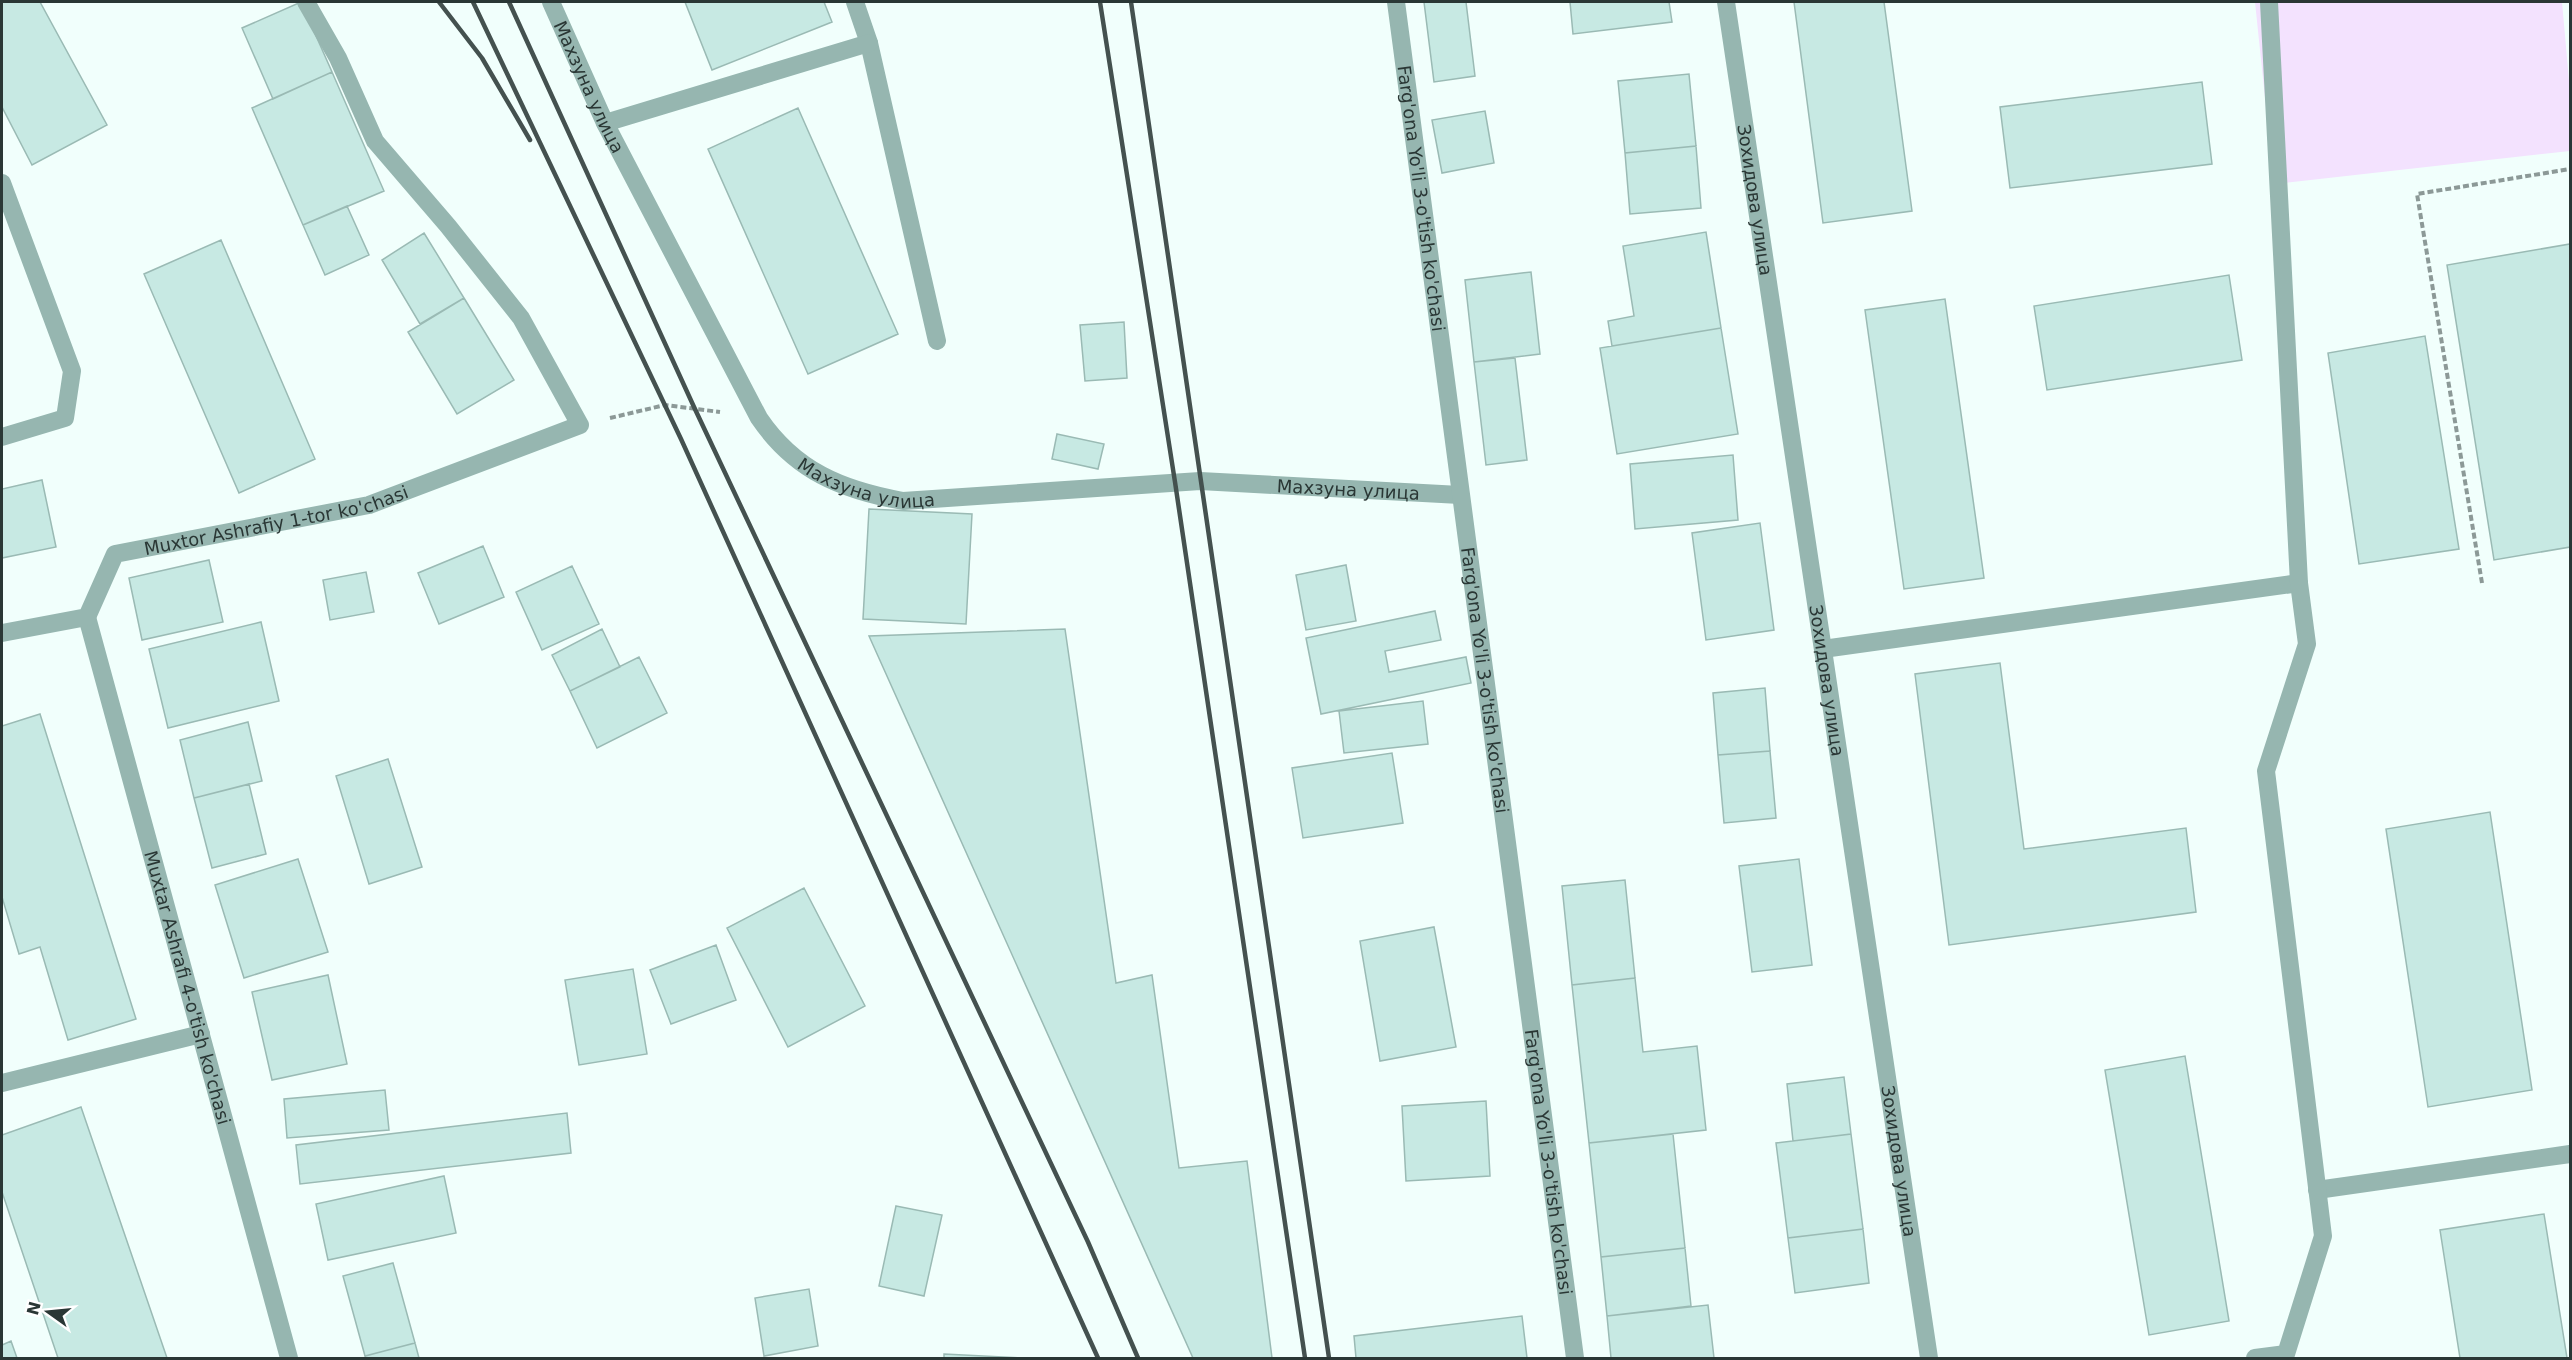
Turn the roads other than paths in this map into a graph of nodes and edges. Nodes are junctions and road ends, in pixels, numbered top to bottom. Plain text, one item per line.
1 (306, 2) edge
2 (551, 2) edge
3 (855, 2) edge
4 (1396, 2) edge
5 (1726, 2) edge
6 (2270, 2) edge
7 (869, 43) junction
8 (605, 123) junction
9 (2, 183) edge
10 (937, 341) dead end
11 (2, 437) edge
12 (1460, 495) junction
13 (2299, 583) junction
14 (87, 617) junction
15 (2, 633) edge
16 (1823, 649) junction
17 (201, 1034) junction
18 (2, 1083) edge
19 (2571, 1154) edge
20 (2317, 1190) junction
21 (289, 1359) edge
22 (1575, 1359) edge
23 (1929, 1359) edge
24 (2255, 1359) edge

1 - 14 street, Muxtor Ashrafiy 1-tor ko'chasi
2 - 8 street, Махзуна улица
3 - 7 street
4 - 12 street, Farg'ona Yo'li 3-o'tish ko'chasi
5 - 16 street, Зохидова улица
6 - 13 street
7 - 8 street
7 - 10 street
8 - 12 street, Махзуна улица
9 - 11 street
12 - 22 street, Farg'ona Yo'li 3-o'tish ko'chasi
13 - 16 street
13 - 20 street
14 - 15 street
14 - 17 street, Muxtar Ashrafi 4-o'tish ko'chasi
16 - 23 street, Зохидова улица
17 - 18 street
17 - 21 street, Muxtar Ashrafi 4-o'tish ko'chasi
19 - 20 street
20 - 24 street

